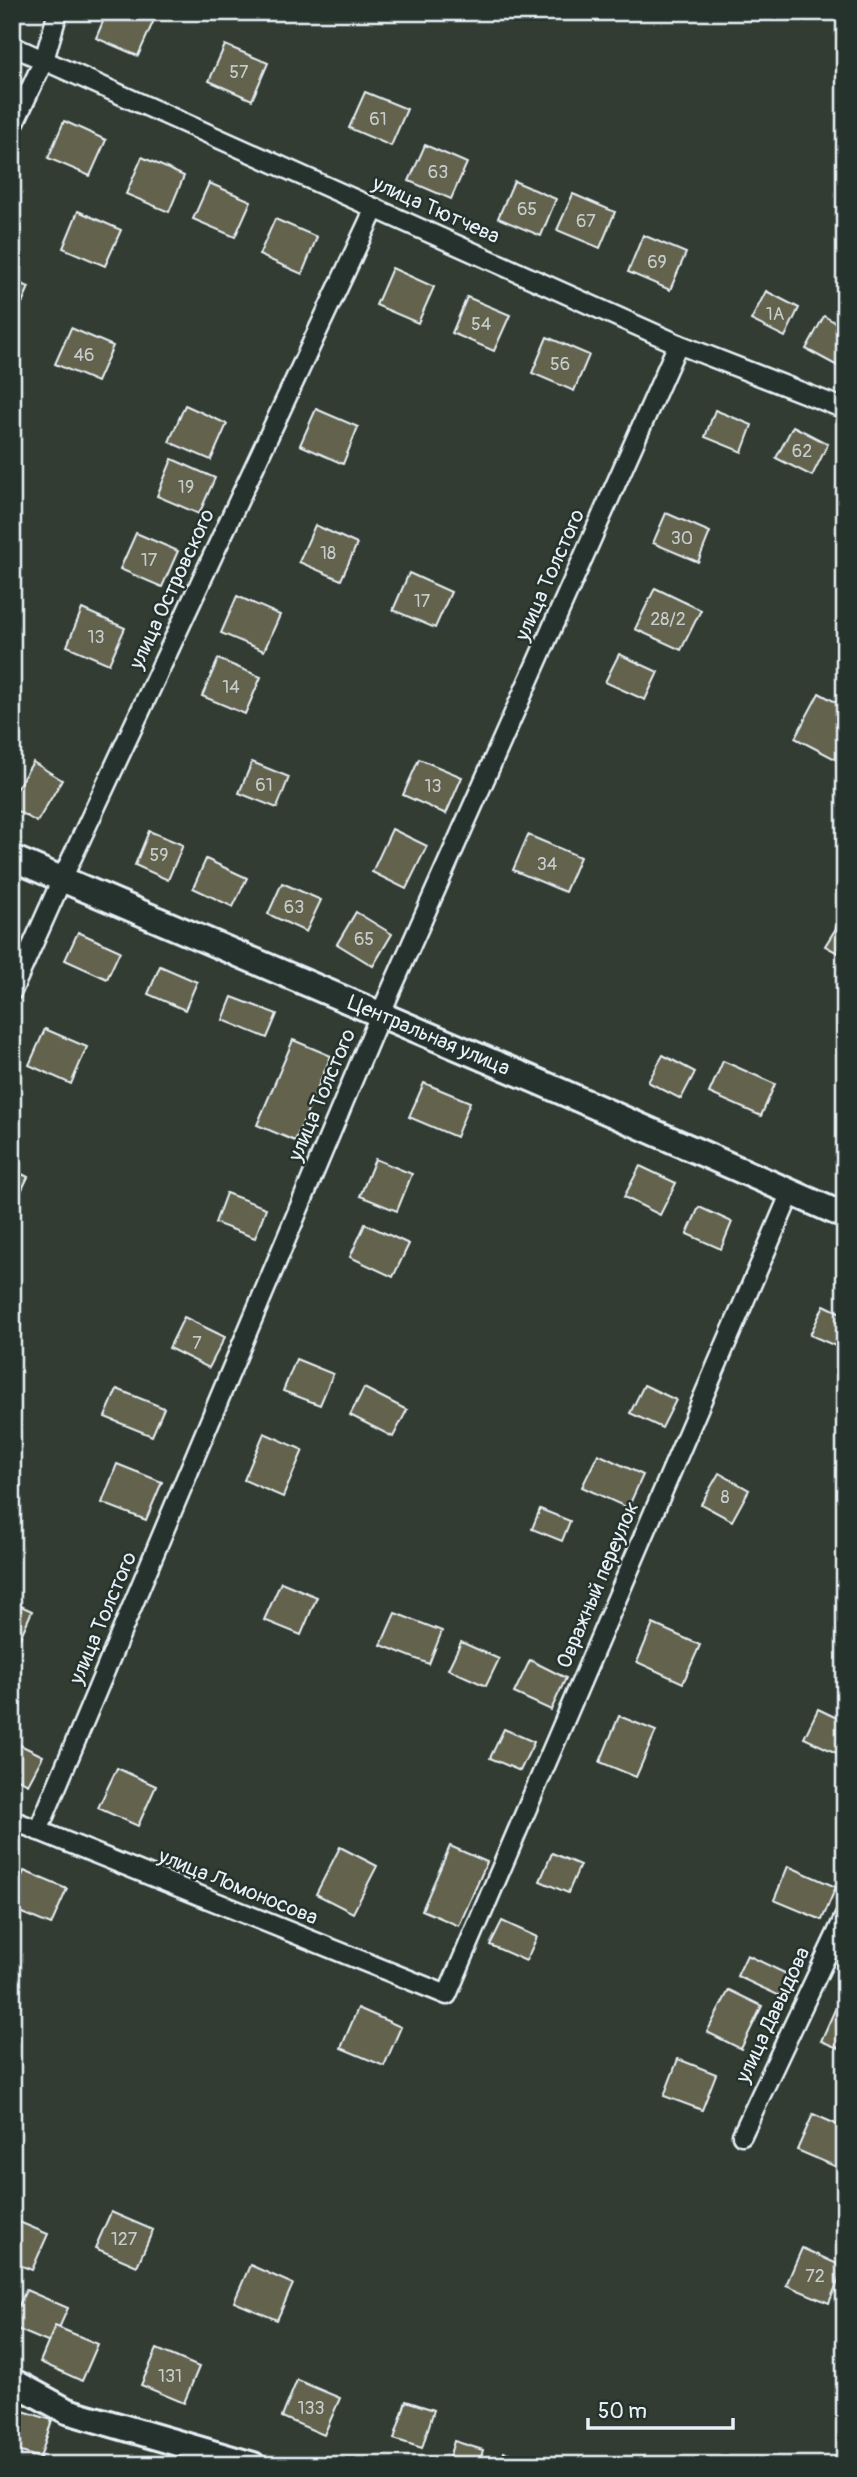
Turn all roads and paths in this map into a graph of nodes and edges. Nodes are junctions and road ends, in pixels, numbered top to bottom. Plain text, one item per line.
1 (58, 12) edge
2 (12, 46) edge
3 (44, 60) junction
4 (12, 128) edge
5 (375, 208) junction
6 (678, 344) junction
7 (845, 409) edge
8 (12, 858) edge
9 (62, 879) junction
10 (12, 991) edge
11 (380, 1014) junction
12 (791, 1192) junction
13 (845, 1216) edge
14 (12, 1820) edge
15 (38, 1831) junction
16 (845, 1916) edge
17 (447, 1996) joint
18 (742, 2135) dead end
19 (12, 2381) edge
20 (253, 2465) edge

1 - 3 street
2 - 3 street, улица Тютчева
3 - 4 street
3 - 5 street, улица Тютчева
5 - 6 street, улица Тютчева
5 - 9 street, улица Островского
6 - 7 street, улица Тютчева
6 - 11 street, улица Толстого
8 - 9 street, Центральная улица
9 - 10 street, улица Островского
9 - 11 street, Центральная улица
11 - 12 street, Центральная улица
11 - 15 street, улица Толстого
12 - 13 street, Центральная улица
12 - 17 street, Овражный переулок
14 - 15 street, улица Ломоносова
15 - 17 street, улица Ломоносова
16 - 18 street, улица Давыдова
19 - 20 street

